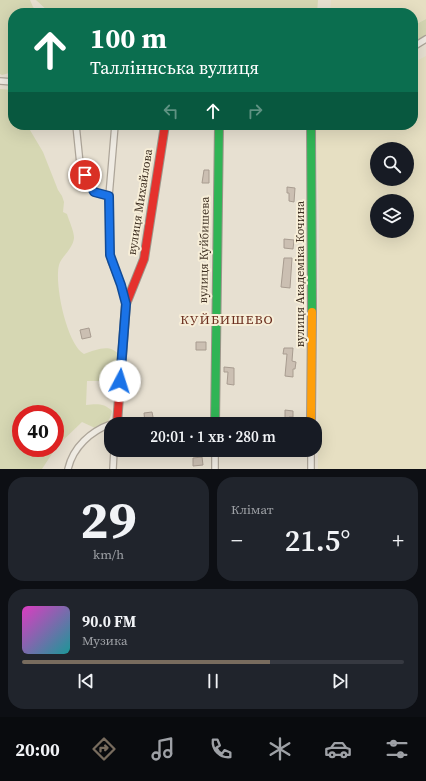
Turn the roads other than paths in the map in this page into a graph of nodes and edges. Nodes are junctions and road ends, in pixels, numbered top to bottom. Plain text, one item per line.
1 (77, 130) edge
2 (115, 130) edge
3 (164, 130) edge
4 (219, 130) edge
5 (311, 130) edge
6 (109, 196) junction
7 (126, 304) junction
8 (115, 417) edge
9 (215, 417) edge
10 (311, 417) edge
11 (104, 428) edge
12 (114, 457) edge
13 (215, 457) edge
14 (311, 457) edge
15 (68, 469) edge
16 (113, 469) edge
17 (215, 469) edge
18 (311, 469) edge

1 - 6 street
2 - 6 street
3 - 7 street, вулиця Михайлова
4 - 9 street, вулиця Куйбишева
5 - 10 street, вулиця Академіка Кочина
6 - 7 street
7 - 8 street, вулиця Михайлова
11 - 15 street
12 - 16 street
13 - 17 street
14 - 18 street

